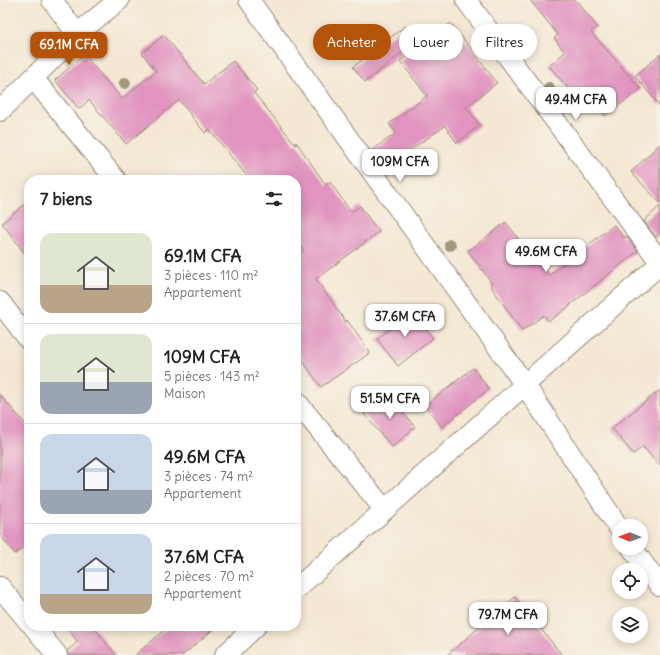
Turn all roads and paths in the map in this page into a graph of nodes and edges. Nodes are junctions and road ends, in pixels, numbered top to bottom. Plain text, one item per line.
1 (52, 0) edge
2 (119, 0) edge
3 (249, 0) edge
4 (466, 0) edge
5 (77, 34) junction
6 (33, 78) junction
7 (0, 111) edge
8 (112, 175) edge
9 (660, 263) edge
10 (0, 302) edge
11 (24, 333) edge
12 (524, 385) junction
13 (301, 407) edge
14 (384, 509) junction
15 (613, 519) edge
16 (637, 555) edge
17 (301, 584) edge
18 (660, 586) edge
19 (0, 587) edge
20 (24, 616) edge
21 (36, 631) edge
22 (250, 631) edge
23 (56, 655) edge
24 (225, 655) edge

1 - 5 street
2 - 5 street
3 - 12 street
4 - 9 street
5 - 6 street
6 - 7 street
6 - 8 street
9 - 12 street
10 - 11 street
12 - 14 street
12 - 15 street
13 - 14 street
14 - 17 street
16 - 18 street
19 - 20 street
21 - 23 street
22 - 24 street

